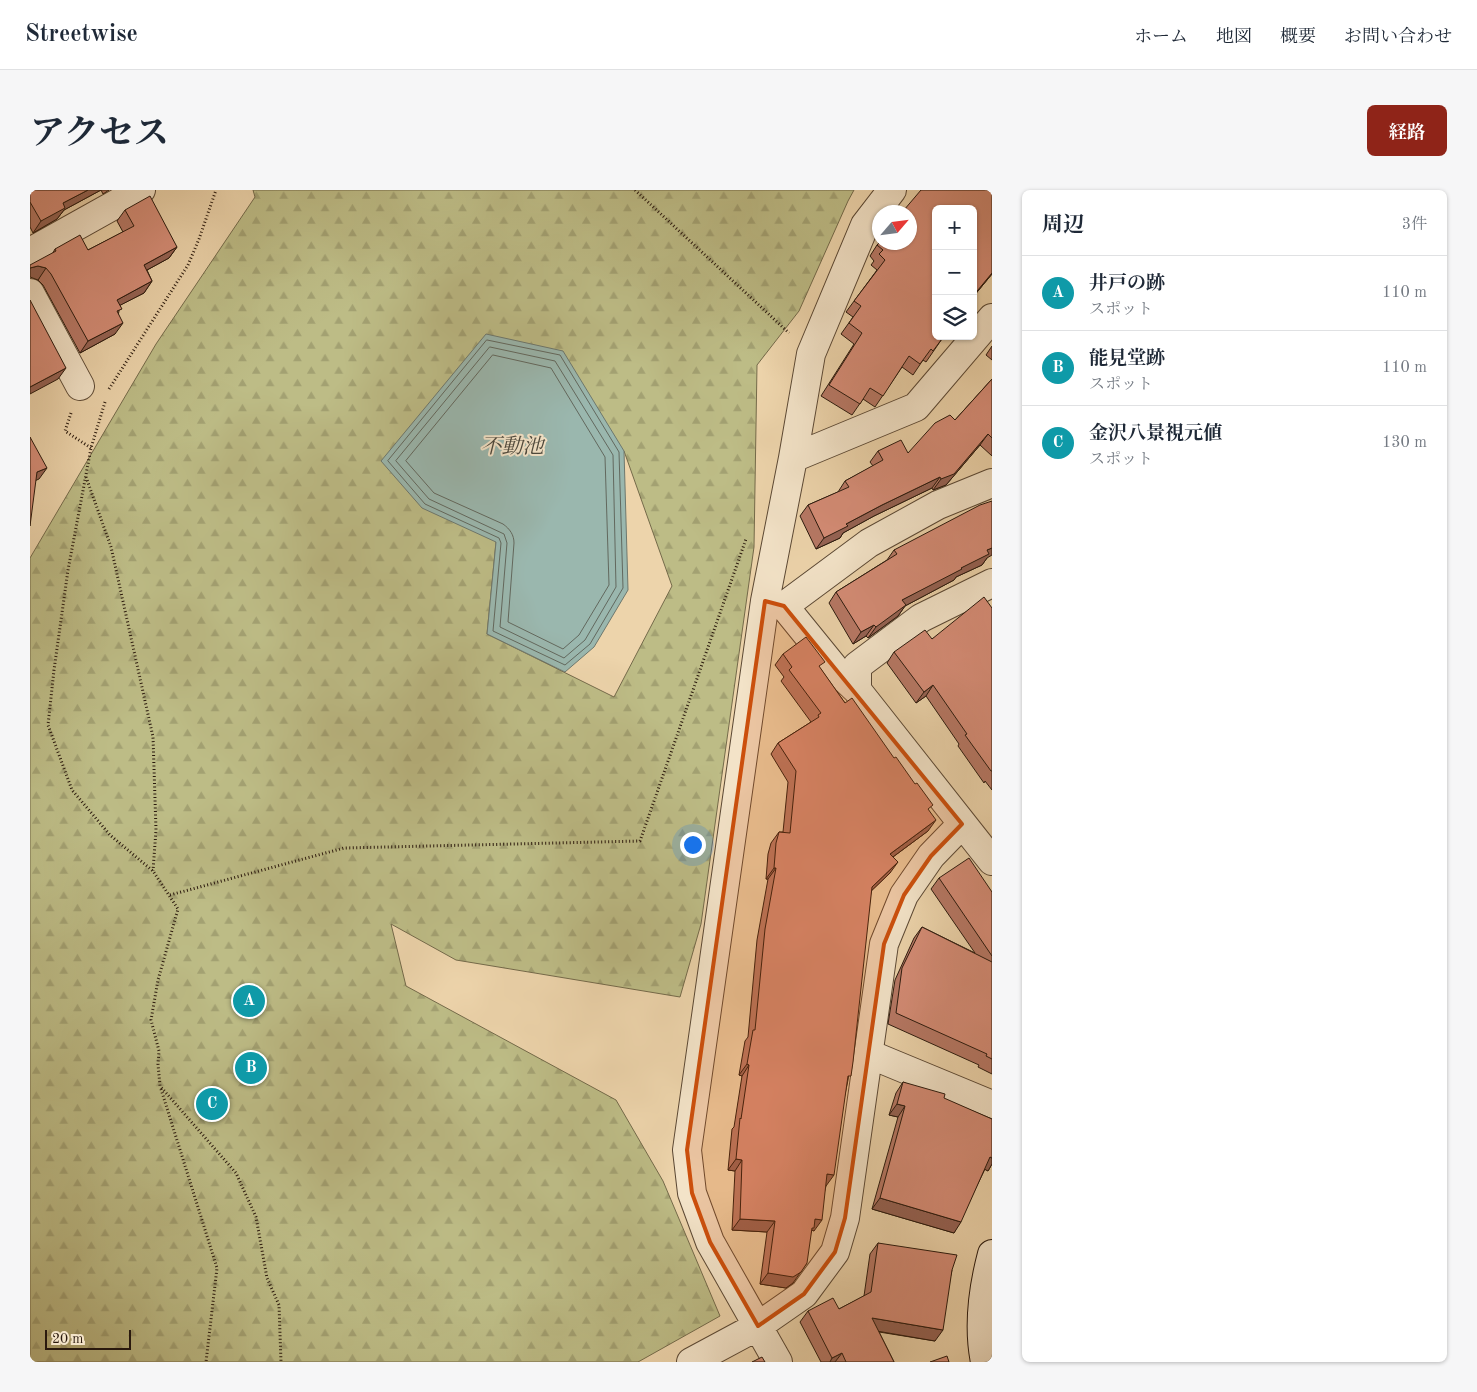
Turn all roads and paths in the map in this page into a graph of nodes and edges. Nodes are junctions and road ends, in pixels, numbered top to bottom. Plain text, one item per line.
1 (141, 190) edge
2 (216, 190) edge
3 (635, 190) edge
4 (892, 190) edge
5 (30, 252) edge
6 (30, 293) edge
7 (992, 318) edge
8 (811, 354) junction
9 (80, 386) joint
10 (108, 390) dead end
11 (105, 400) dead end
12 (91, 448) junction
13 (793, 458) junction
14 (86, 477) junction
15 (992, 483) edge
16 (748, 532) dead end
17 (992, 583) edge
18 (774, 604) junction
19 (856, 690) junction
20 (962, 824) junction
21 (992, 861) edge
22 (153, 871) junction
23 (170, 895) junction
24 (869, 1054) junction
25 (160, 1086) junction
26 (992, 1106) edge
27 (992, 1254) edge
28 (758, 1326) junction
29 (206, 1362) edge
30 (281, 1362) edge
31 (691, 1362) edge
32 (778, 1362) edge
33 (985, 1362) edge

1 - 5 street
2 - 10 path
3 - 8 path
4 - 8 street
6 - 9 street
7 - 13 street
8 - 13 street
9 - 12 path
11 - 12 path
12 - 14 path
13 - 18 street
14 - 22 path
14 - 22 path
15 - 18 street
16 - 23 path
17 - 19 street
18 - 19 street
18 - 28 street
19 - 20 street
20 - 21 street
20 - 24 street
22 - 23 path
23 - 25 path
24 - 26 street
24 - 28 street
25 - 29 path
25 - 30 path
27 - 33 street
28 - 31 street
28 - 32 street

